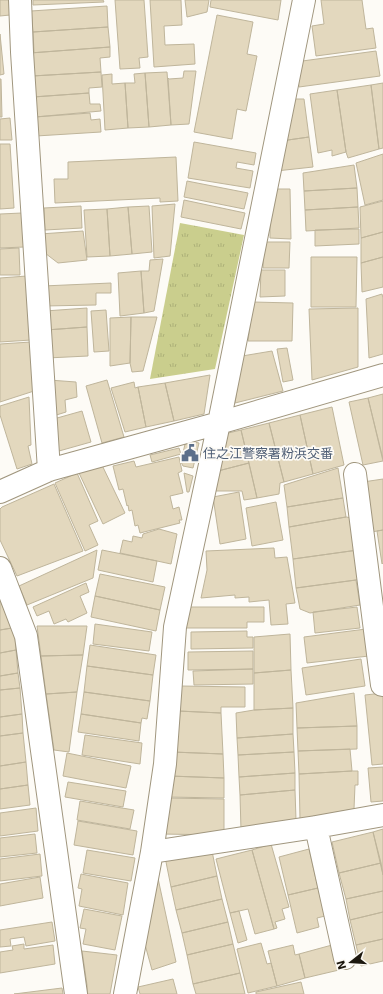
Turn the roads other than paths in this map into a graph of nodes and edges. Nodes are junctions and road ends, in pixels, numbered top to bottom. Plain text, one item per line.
1 (20, 0) edge
2 (304, 0) edge
3 (383, 375) edge
4 (219, 423) junction
5 (49, 470) junction
6 (355, 474) dead end
7 (0, 492) edge
8 (0, 568) edge
9 (383, 685) edge
10 (383, 815) edge
11 (316, 827) junction
12 (152, 852) junction
13 (345, 958) dead end
14 (76, 994) edge
15 (125, 994) edge

1 - 5 street
2 - 4 street
3 - 4 street
4 - 5 street
4 - 12 street
5 - 7 street
6 - 9 street
8 - 14 street
10 - 11 street
11 - 12 street
11 - 13 street
12 - 15 street

